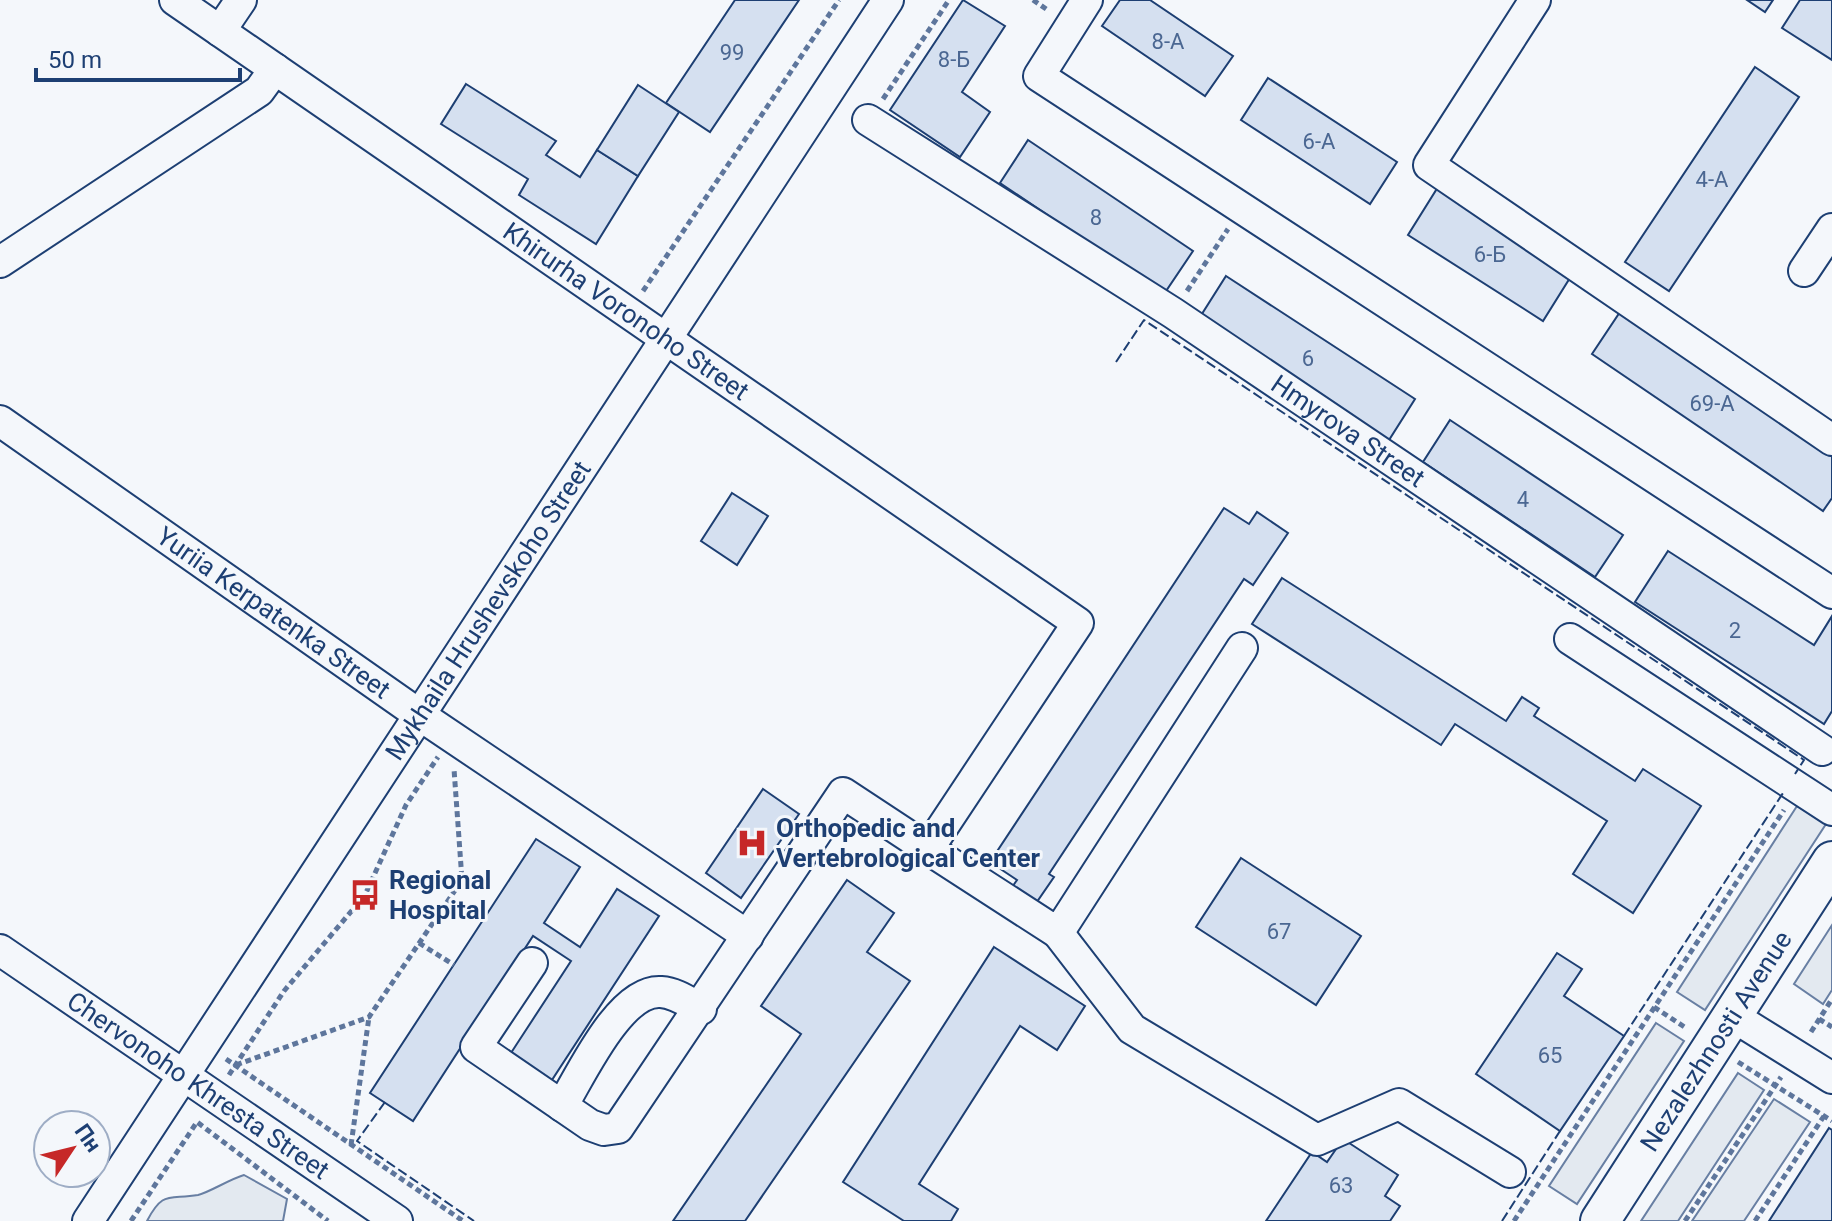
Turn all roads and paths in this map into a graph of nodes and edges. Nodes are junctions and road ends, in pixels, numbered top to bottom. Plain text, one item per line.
1 (175, 0) edge
2 (241, 0) edge
3 (839, 0) edge
4 (888, 0) edge
5 (949, 0) edge
6 (1087, 0) edge
7 (1535, 0) edge
8 (220, 31) junction
9 (275, 69) junction
10 (868, 120) joint
11 (1241, 208) junction
12 (1832, 229) edge
13 (0, 262) edge
14 (1804, 271) dead end
15 (1173, 313) junction
16 (628, 314) junction
17 (666, 340) junction
18 (0, 421) edge
19 (1832, 440) edge
20 (1830, 588) edge
21 (1570, 639) dead end
22 (1242, 648) dead end
23 (421, 716) junction
24 (452, 737) junction
25 (1822, 750) dead end
26 (1799, 788) junction
27 (1832, 810) edge
28 (928, 849) junction
29 (1832, 861) edge
30 (1058, 933) junction
31 (748, 936) junction
32 (419, 943) junction
33 (0, 950) edge
34 (532, 963) dead end
35 (454, 965) dead end
36 (1832, 999) edge
37 (701, 1009) junction
38 (369, 1017) junction
39 (1734, 1017) junction
40 (1832, 1027) edge
41 (204, 1044) junction
42 (1795, 1055) junction
43 (235, 1065) junction
44 (185, 1073) junction
45 (1832, 1078) edge
46 (1775, 1086) junction
47 (215, 1095) junction
48 (562, 1106) junction
49 (1824, 1116) junction
50 (1832, 1121) edge
51 (351, 1145) junction
52 (1510, 1172) dead end
53 (88, 1221) edge
54 (131, 1221) edge
55 (328, 1221) edge
56 (397, 1221) edge
57 (463, 1221) edge
58 (1514, 1221) edge
59 (1600, 1221) edge
60 (1685, 1221) edge
61 (1755, 1221) edge

1 - 8 street, Khirurha Voronoho Street
2 - 8 street
3 - 16 path
4 - 17 street, Mykhaila Hrushevskoho Street
5 - 10 path
6 - 11 street
7 - 19 street
8 - 9 street, Khirurha Voronoho Street
9 - 13 street
9 - 16 street, Khirurha Voronoho Street
10 - 15 street, Hmyrova Street
11 - 15 path
11 - 20 street
12 - 14 street
15 - 25 street, Hmyrova Street
16 - 17 street, Khirurha Voronoho Street
17 - 23 street, Mykhaila Hrushevskoho Street
17 - 28 street, Khirurha Voronoho Street
18 - 23 street, Yuriia Kerpatenka Street
21 - 26 street
22 - 30 street
23 - 24 street, Yuriia Kerpatenka Street
23 - 41 street, Mykhaila Hrushevskoho Street
24 - 31 street, Yuriia Kerpatenka Street
24 - 32 path
24 - 43 path
26 - 27 street
26 - 58 path
28 - 30 street
28 - 31 street
29 - 39 main road, Nezalezhnosti Avenue
30 - 52 street
31 - 37 street
32 - 35 path
32 - 38 path
33 - 44 street, Chervonoho Khresta Street
34 - 48 street
36 - 40 path
37 - 48 street
37 - 48 street
38 - 43 path
38 - 51 path
39 - 42 street
39 - 59 main road, Nezalezhnosti Avenue
41 - 43 path
41 - 44 street, Mykhaila Hrushevskoho Street
42 - 45 street
42 - 46 path
43 - 47 path
43 - 51 path
44 - 47 street, Chervonoho Khresta Street
44 - 53 street, Mykhaila Hrushevskoho Street
46 - 49 path
46 - 60 path
47 - 56 street, Chervonoho Khresta Street
49 - 50 path
49 - 61 path
51 - 57 path
54 - 55 path

